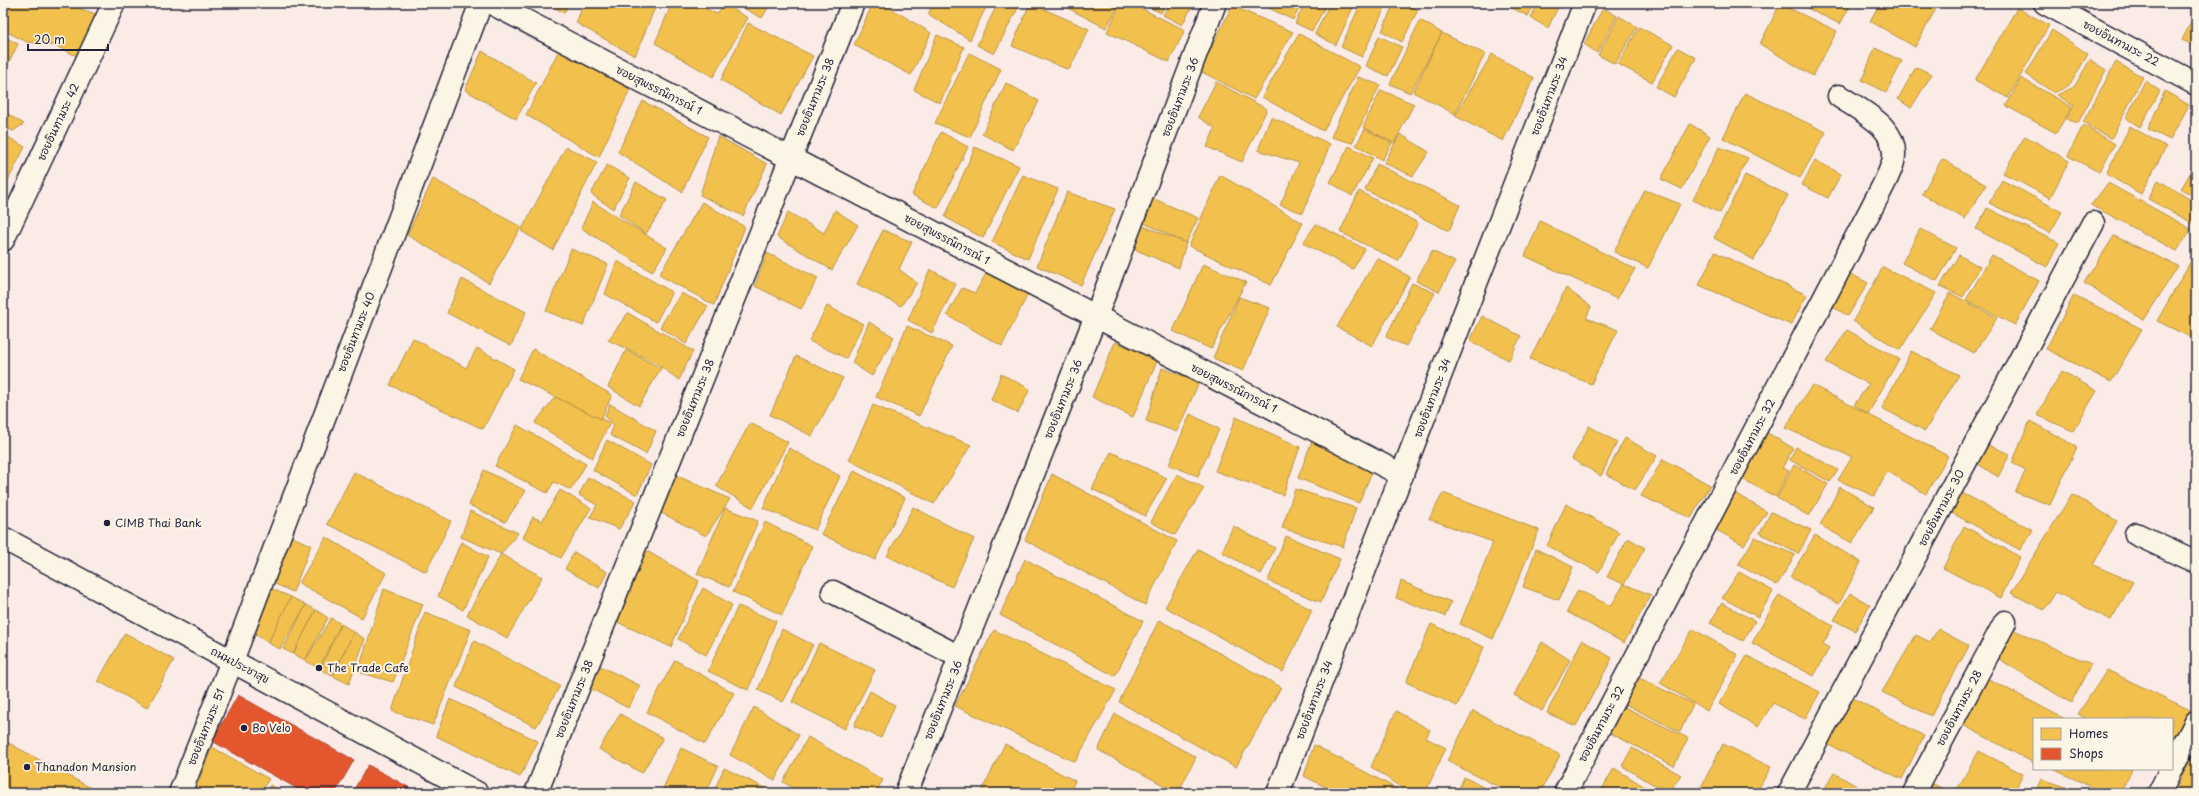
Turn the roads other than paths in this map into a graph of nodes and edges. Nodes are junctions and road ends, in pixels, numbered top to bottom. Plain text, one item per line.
1 (114, 3) edge
2 (481, 3) edge
3 (491, 3) edge
4 (853, 3) edge
5 (1216, 3) edge
6 (1584, 3) edge
7 (2045, 3) edge
8 (2196, 84) edge
9 (1839, 96) dead end
10 (791, 158) junction
11 (2093, 223) dead end
12 (3, 240) edge
13 (1096, 316) junction
14 (1402, 475) junction
15 (2136, 534) dead end
16 (3, 538) edge
17 (2196, 562) edge
18 (833, 592) dead end
19 (2005, 622) dead end
20 (960, 658) junction
21 (232, 661) junction
22 (2196, 722) edge
23 (2173, 766) edge
24 (2171, 770) edge
25 (180, 793) edge
26 (477, 793) edge
27 (536, 793) edge
28 (906, 793) edge
29 (1278, 793) edge
30 (1565, 793) edge
31 (1789, 793) edge
32 (1914, 793) edge
33 (2159, 793) edge

1 - 12 street, ซอยอินทามระ 42
2 - 21 street, ซอยอินทามระ 40
3 - 10 street, ซอยสุพรรณิการณ์ 1
4 - 10 street, ซอยอินทามระ 38
5 - 13 street, ซอยอินทามระ 36
6 - 14 street, ซอยอินทามระ 34
7 - 8 street, ซอยอินทามระ 22
9 - 30 street, ซอยอินทามระ 32
10 - 13 street, ซอยสุพรรณิการณ์ 1
10 - 27 street, ซอยอินทามระ 38
11 - 31 street, ซอยอินทามระ 30
13 - 14 street, ซอยสุพรรณิการณ์ 1
13 - 20 street, ซอยอินทามระ 36
14 - 29 street, ซอยอินทามระ 34
15 - 17 street
16 - 21 street, ถนนประชาสุข
18 - 20 street
19 - 32 street, ซอยอินทามระ 28
20 - 28 street, ซอยอินทามระ 36
21 - 25 street, ซอยอินทามระ 51
21 - 26 street, ถนนประชาสุข
22 - 23 street
24 - 33 street

